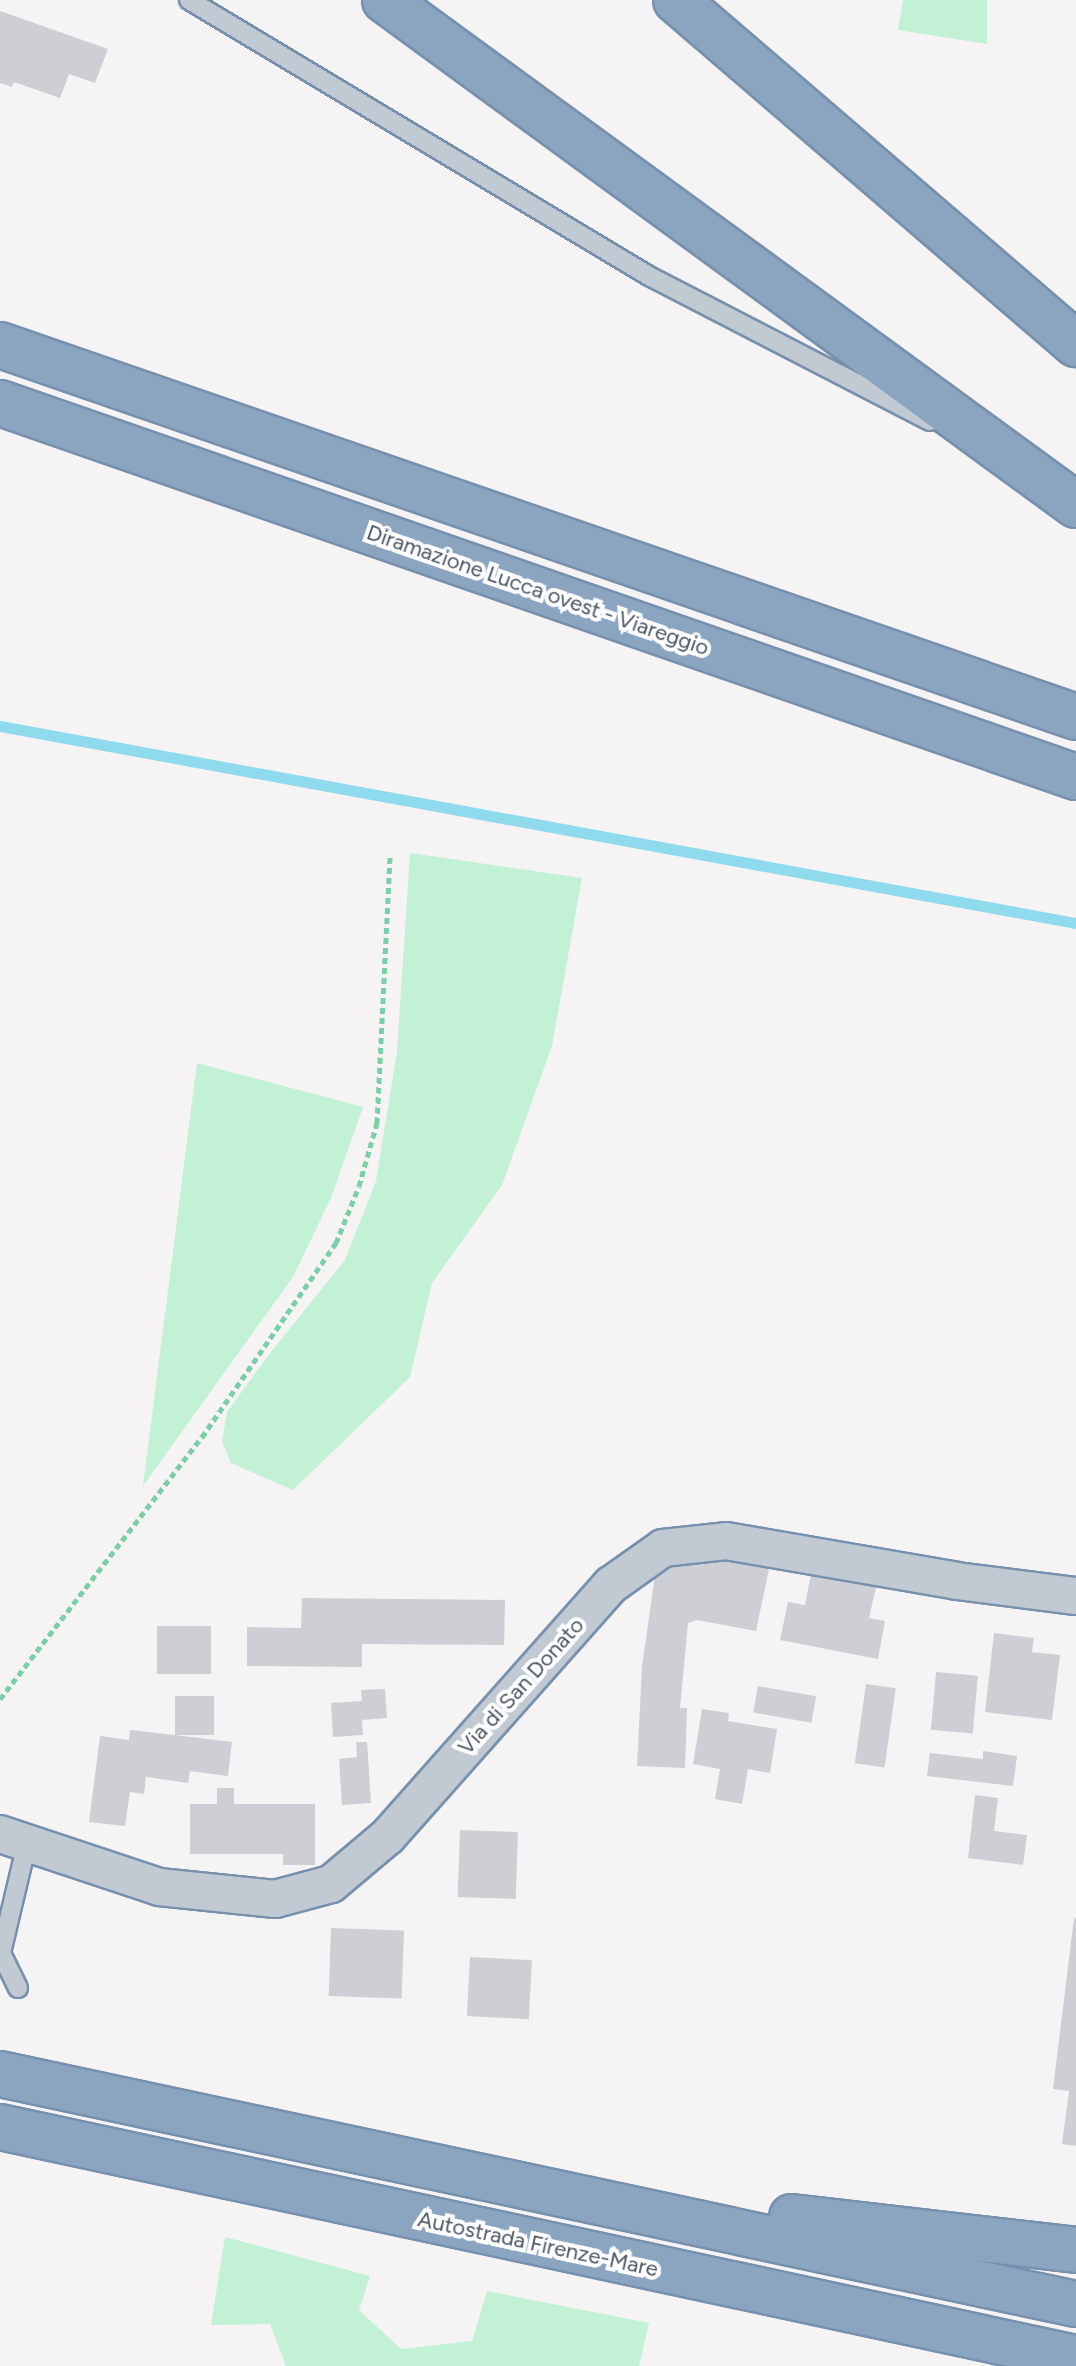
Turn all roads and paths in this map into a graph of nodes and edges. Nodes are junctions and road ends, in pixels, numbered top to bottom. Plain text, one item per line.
1 (189, 0) edge
2 (385, 0) edge
3 (676, 0) edge
4 (1076, 344) edge
5 (0, 345) edge
6 (0, 403) edge
7 (0, 410) edge
8 (121, 445) junction
9 (1036, 476) junction
10 (1076, 505) edge
11 (1076, 717) edge
12 (1076, 777) edge
13 (390, 857) dead end
14 (1076, 1596) edge
15 (0, 1699) edge
16 (13, 1839) edge
17 (18, 1988) dead end
18 (0, 2074) edge
19 (0, 2127) edge
20 (491, 2180) junction
21 (1076, 2250) edge
22 (1076, 2304) edge
23 (1076, 2358) edge

1 - 9 lane
2 - 9 highway
3 - 4 highway
5 - 11 highway
6 - 8 highway, Diramazione Lucca ovest - Viareggio
7 - 8 highway
8 - 12 highway, Diramazione Lucca ovest - Viareggio
9 - 10 highway
13 - 15 path
14 - 16 street, Via di San Donato
16 - 17 lane
18 - 20 highway
19 - 23 highway, Autostrada Firenze-Mare
20 - 21 highway
20 - 22 highway

